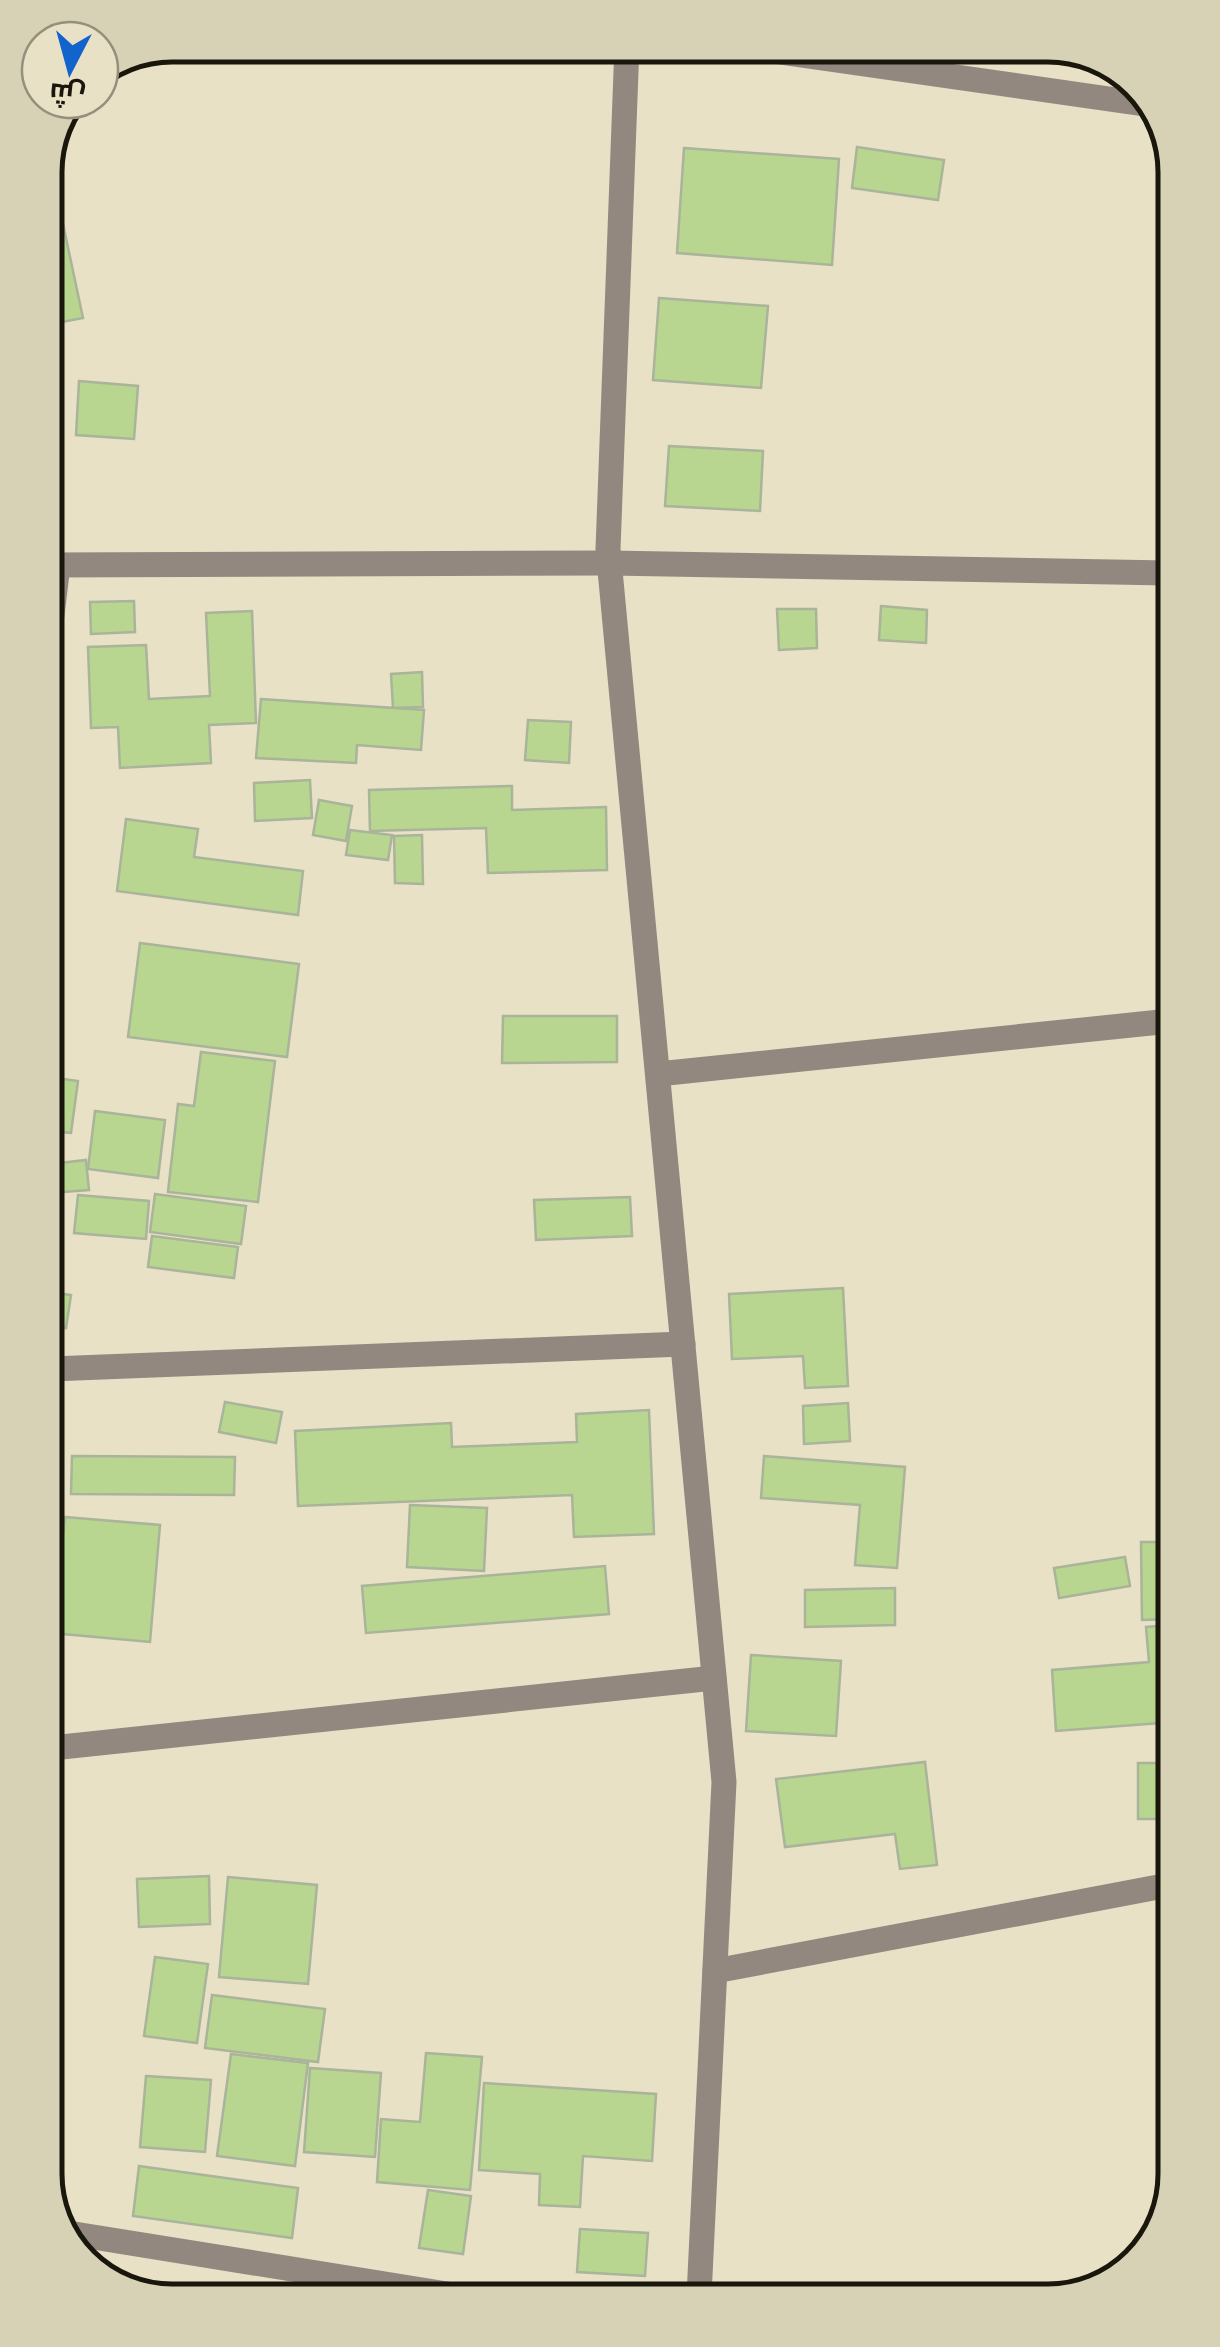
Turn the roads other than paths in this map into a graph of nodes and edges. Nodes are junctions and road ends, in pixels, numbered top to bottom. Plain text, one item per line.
1 (626, 63) edge
2 (856, 63) edge
3 (1133, 103) edge
4 (610, 564) junction
5 (63, 565) edge
6 (1158, 573) edge
7 (1158, 1022) edge
8 (658, 1074) junction
9 (683, 1344) junction
10 (63, 1369) edge
11 (714, 1678) junction
12 (63, 1747) edge
13 (1158, 1887) edge
14 (715, 1971) junction
15 (80, 2235) edge
16 (390, 2284) edge
17 (700, 2284) edge

1 - 4 street
2 - 3 street
4 - 5 street
4 - 6 street
4 - 8 street
7 - 8 street
8 - 9 street
9 - 10 street
9 - 11 street
11 - 12 street
11 - 14 street
13 - 14 street
14 - 17 street
15 - 16 street

